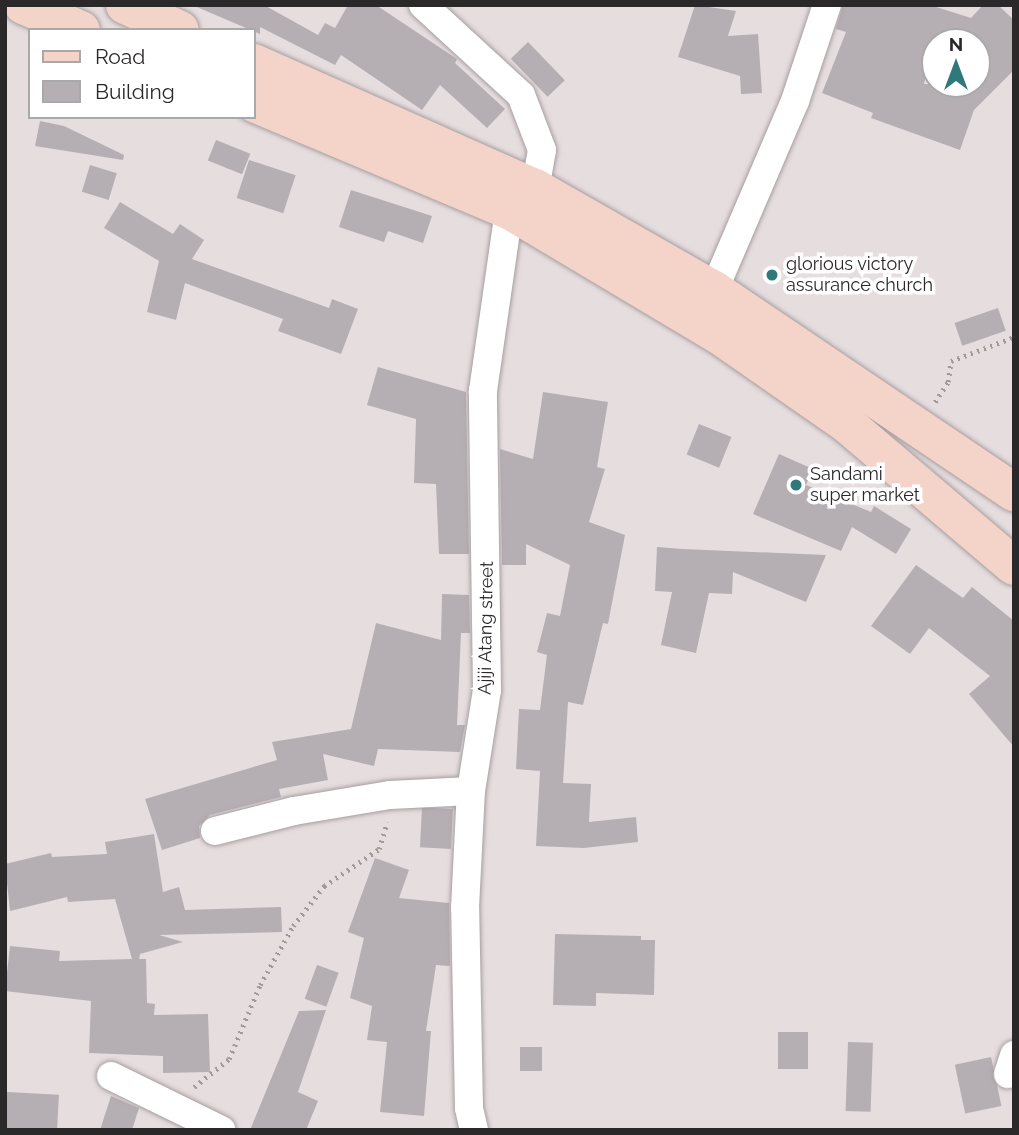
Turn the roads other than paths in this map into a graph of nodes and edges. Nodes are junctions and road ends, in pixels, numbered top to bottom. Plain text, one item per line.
1 (23, 5) edge
2 (125, 5) edge
3 (423, 5) edge
4 (827, 5) edge
5 (76, 28) edge
6 (176, 28) edge
7 (256, 64) edge
8 (256, 104) edge
9 (522, 199) junction
10 (714, 290) junction
11 (1014, 492) edge
12 (1014, 566) edge
13 (471, 791) junction
14 (215, 831) dead end
15 (111, 1076) dead end
16 (221, 1130) edge
17 (474, 1130) edge

1 - 5 main road
2 - 6 main road
3 - 9 street, Ajiji Atang street
4 - 10 street
7 - 9 main road
8 - 9 main road
9 - 10 main road
9 - 12 main road
9 - 13 street, Ajiji Atang street
10 - 11 main road
13 - 14 street
13 - 17 street, Ajiji Atang street
15 - 16 street

